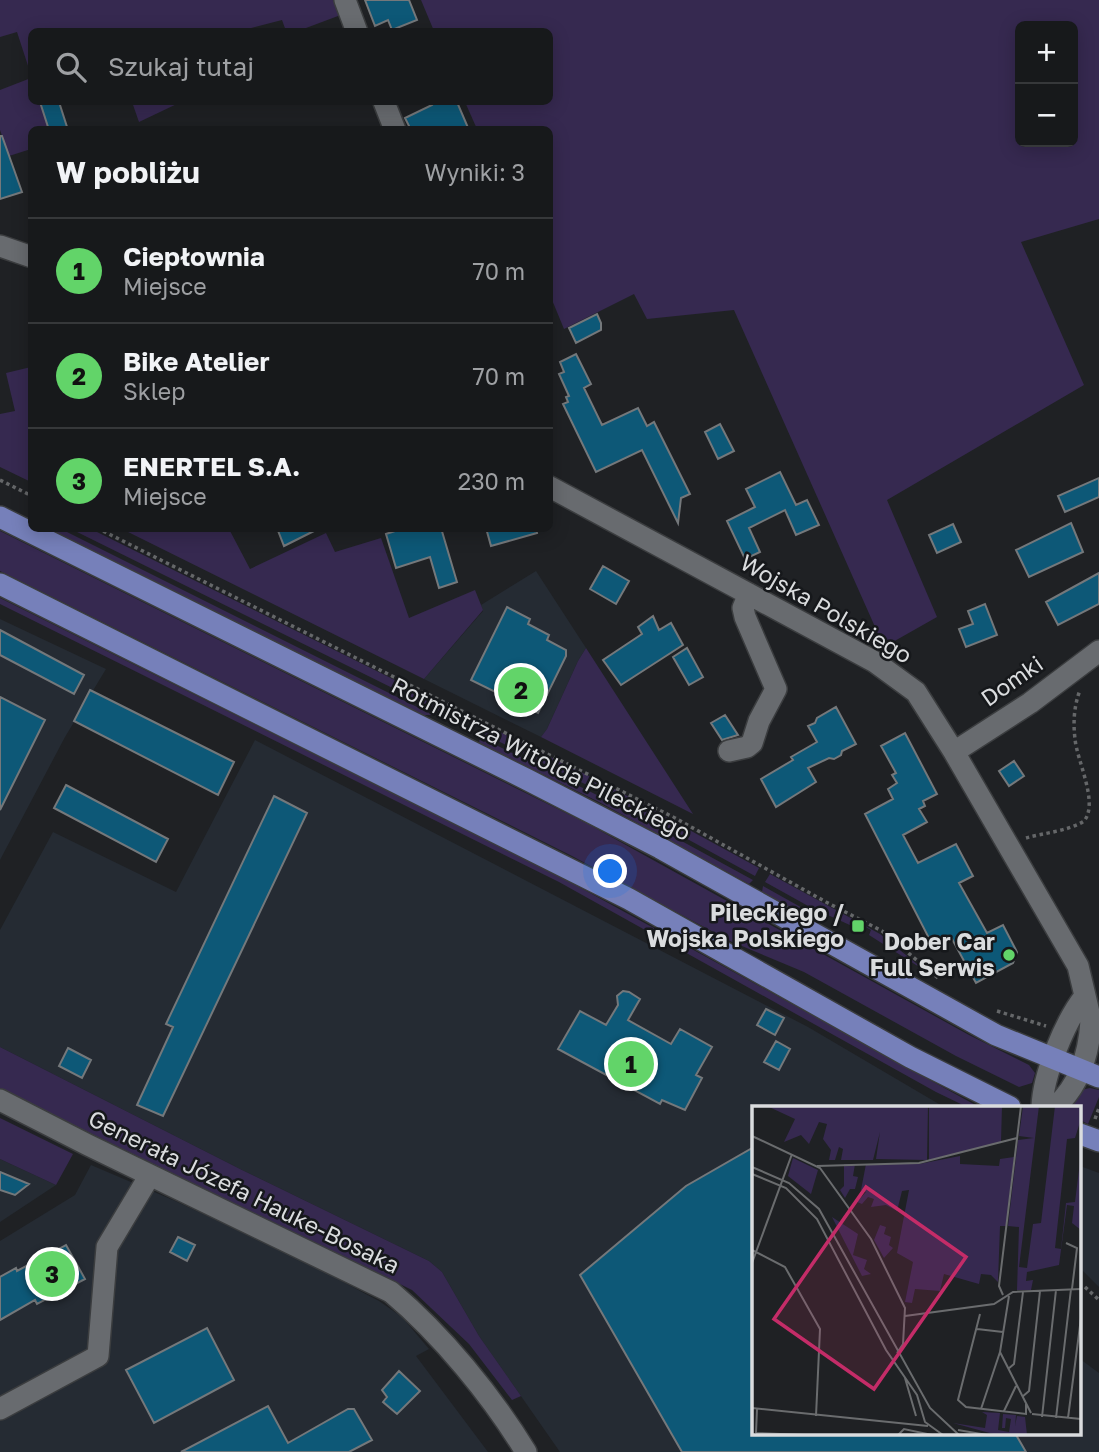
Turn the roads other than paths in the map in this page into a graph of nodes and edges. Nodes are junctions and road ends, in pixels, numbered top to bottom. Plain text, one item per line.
1 (345, 0) edge
2 (356, 28) edge
3 (385, 105) edge
4 (393, 126) edge
5 (0, 246) edge
6 (28, 256) edge
7 (553, 489) edge
8 (0, 517) edge
9 (28, 531) edge
10 (30, 532) edge
11 (0, 584) edge
12 (749, 594) junction
13 (1099, 651) edge
14 (729, 751) dead end
15 (954, 752) junction
16 (1085, 996) junction
17 (1052, 1059) junction
18 (1090, 1074) edge
19 (0, 1100) edge
20 (1008, 1106) edge
21 (1042, 1106) edge
22 (1056, 1106) edge
23 (1082, 1135) edge
24 (1099, 1141) edge
25 (150, 1175) junction
26 (0, 1409) edge
27 (526, 1452) edge

1 - 2 street
3 - 4 street
5 - 6 street
7 - 12 street, Wojska Polskiego
8 - 9 main road, Rotmistrza Witolda Pileckiego
10 - 17 main road, Rotmistrza Witolda Pileckiego
11 - 20 main road
12 - 14 street
12 - 15 street, Wojska Polskiego
13 - 15 street, Domki
15 - 16 street, Wojska Polskiego
16 - 17 street
16 - 18 street, Wojska Polskiego
17 - 18 main road
17 - 21 street
18 - 22 street, Wojska Polskiego
19 - 25 street, Generała Józefa Hauke-Bosaka
23 - 24 main road
25 - 26 street
25 - 27 street, Generała Józefa Hauke-Bosaka

